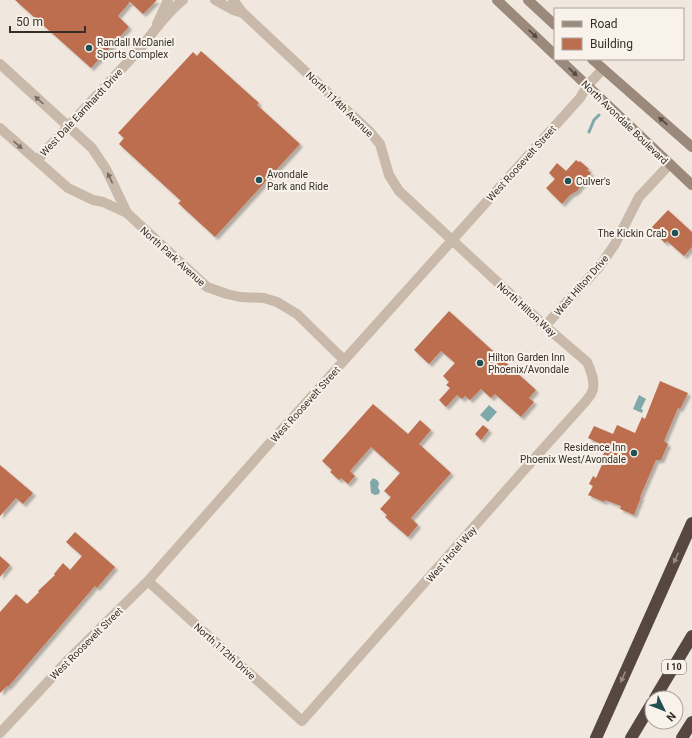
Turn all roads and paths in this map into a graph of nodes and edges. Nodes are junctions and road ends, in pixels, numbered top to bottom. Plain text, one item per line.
1 (168, 0) edge
2 (183, 0) edge
3 (215, 0) edge
4 (233, 0) edge
5 (496, 0) edge
6 (528, 0) edge
7 (243, 13) junction
8 (554, 24) edge
9 (156, 28) junction
10 (554, 54) edge
11 (560, 60) edge
12 (593, 60) edge
13 (0, 64) edge
14 (603, 69) junction
15 (587, 86) junction
16 (68, 126) junction
17 (0, 128) edge
18 (692, 147) edge
19 (37, 160) junction
20 (670, 164) junction
21 (692, 185) edge
22 (127, 213) junction
23 (452, 240) junction
24 (545, 326) junction
25 (344, 360) junction
26 (593, 383) joint
27 (692, 523) edge
28 (148, 581) junction
29 (692, 636) edge
30 (660, 690) edge
31 (644, 716) edge
32 (302, 721) joint
33 (692, 722) edge
34 (0, 733) edge
35 (596, 738) edge
36 (631, 738) edge
37 (682, 738) edge

1 - 9 street, West Dale Earnhardt Drive
2 - 9 street, West Dale Earnhardt Drive
3 - 7 street
4 - 7 street
5 -> 10 main road
6 - 8 main road
7 - 23 street, North 114th Avenue
9 - 16 street, West Dale Earnhardt Drive
11 -> 15 main road, North Avondale Boulevard
12 - 14 main road
16 -> 13 street, North Park Avenue
14 - 15 street, West Roosevelt Street
18 -> 14 main road
15 - 20 main road, North Avondale Boulevard
15 - 23 street, West Roosevelt Street
16 - 19 street, West Dale Earnhardt Drive
22 -> 16 street, North Park Avenue
17 -> 19 street, North Park Avenue
19 - 22 street, North Park Avenue
20 - 21 main road, North Avondale Boulevard
20 - 24 street, West Hilton Drive
22 - 25 street, North Park Avenue
23 - 24 street, North Hilton Way
23 - 25 street, West Roosevelt Street
24 - 26 street, North Hilton Way
25 - 28 street, West Roosevelt Street
26 - 32 street, West Hotel Way
27 -> 35 highway
28 - 32 street, North 112th Drive
28 - 34 street, West Roosevelt Street
29 - 30 highway, I 10
31 - 36 highway
33 - 37 highway

